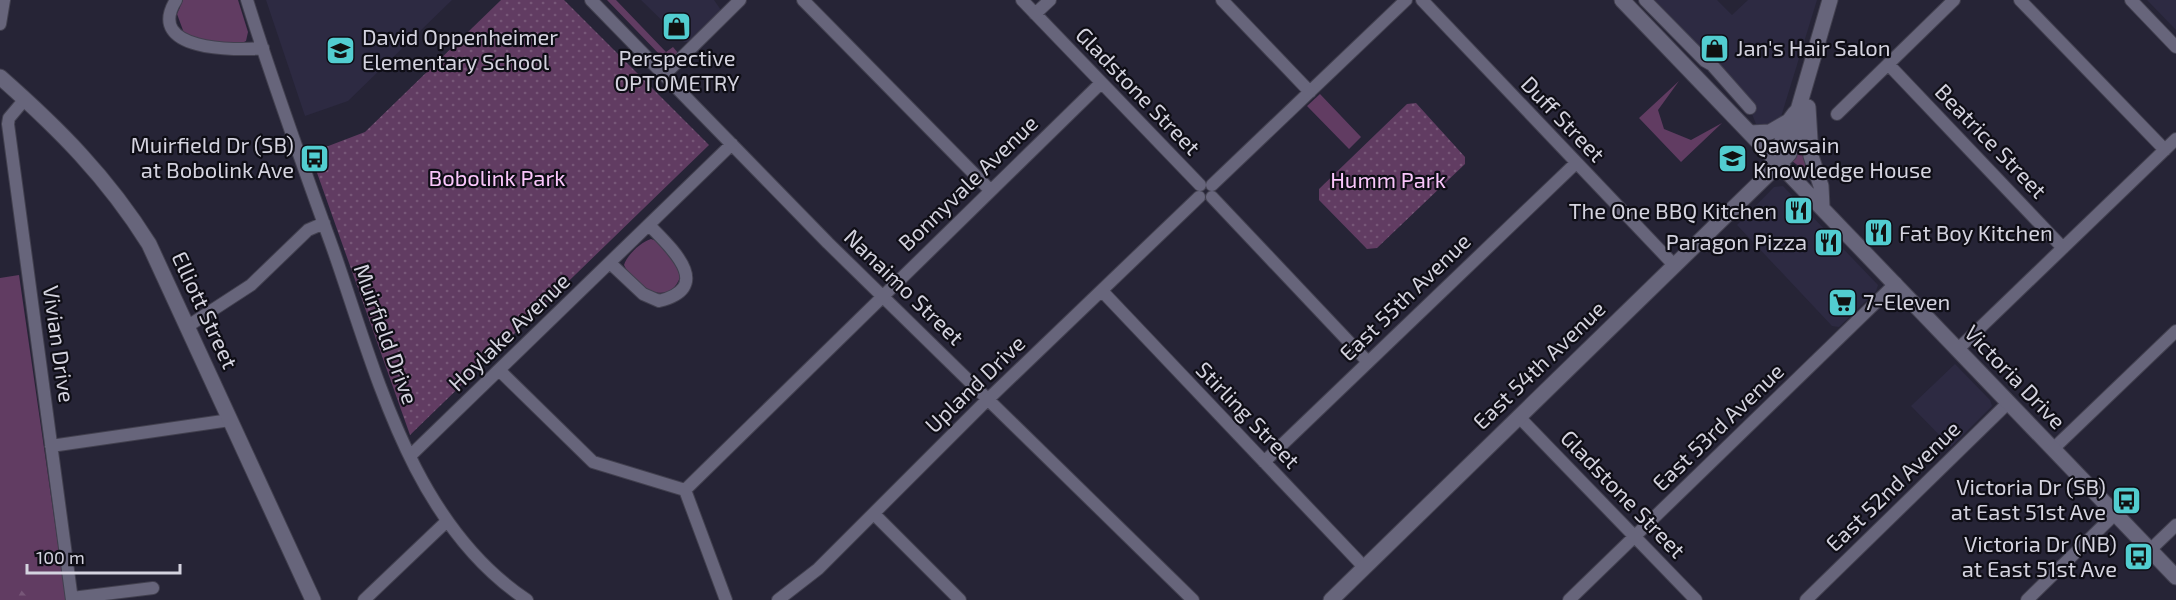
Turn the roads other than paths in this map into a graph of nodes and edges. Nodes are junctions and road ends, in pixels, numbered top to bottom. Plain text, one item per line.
1 (4, 0) edge
2 (176, 0) edge
3 (247, 0) edge
4 (591, 0) edge
5 (740, 0) edge
6 (804, 0) edge
7 (1022, 0) edge
8 (1050, 0) edge
9 (1222, 0) edge
10 (1406, 0) edge
11 (1422, 0) edge
12 (1645, 0) edge
13 (1830, 0) edge
14 (1954, 0) edge
15 (2020, 0) edge
16 (2131, 0) edge
17 (1626, 1) edge
18 (1035, 14) junction
19 (0, 24) edge
20 (2176, 47) edge
21 (263, 48) junction
22 (1705, 61) junction
23 (1888, 64) junction
24 (1694, 73) junction
25 (664, 75) junction
26 (0, 77) edge
27 (1101, 83) junction
28 (1805, 90) junction
29 (1310, 92) junction
30 (26, 99) junction
31 (1750, 108) dead end
32 (1837, 114) dead end
33 (1794, 115) junction
34 (1750, 133) junction
35 (2176, 139) edge
36 (732, 144) junction
37 (2165, 150) junction
38 (1779, 162) junction
39 (1576, 163) junction
40 (990, 190) junction
41 (1206, 191) junction
42 (1822, 207) junction
43 (324, 223) junction
44 (649, 225) junction
45 (2063, 248) junction
46 (610, 263) junction
47 (1674, 266) junction
48 (1896, 284) junction
49 (1102, 291) junction
50 (883, 296) junction
51 (188, 326) junction
52 (2176, 331) edge
53 (1958, 349) junction
54 (1368, 362) junction
55 (500, 370) junction
56 (989, 398) junction
57 (2009, 402) junction
58 (1519, 417) junction
59 (230, 420) junction
60 (51, 446) junction
61 (2053, 449) junction
62 (410, 456) junction
63 (1264, 462) junction
64 (685, 490) junction
65 (874, 514) junction
66 (2115, 514) junction
67 (447, 521) junction
68 (2176, 525) edge
69 (1635, 537) junction
70 (2150, 550) junction
71 (1364, 567) junction
72 (2176, 577) edge
73 (153, 588) dead end
74 (72, 599) edge
75 (313, 600) edge
76 (364, 600) edge
77 (527, 600) edge
78 (726, 600) edge
79 (778, 600) edge
80 (960, 600) edge
81 (1193, 600) edge
82 (1331, 600) edge
83 (1569, 600) edge
84 (1696, 600) edge
85 (1806, 600) edge
86 (2026, 600) edge

1 - 19 street
2 - 21 street
3 - 21 street, Muirfield Drive
4 - 25 street, Nanaimo Street
5 - 25 street
6 - 40 street
7 - 18 street, Gladstone Street
8 - 18 street
9 - 29 street
10 - 29 street, Upland Drive
11 - 39 street, Duff Street
12 - 22 street
13 - 28 street
14 - 23 street
15 - 37 street
16 - 20 street
17 - 24 street, Victoria Drive
18 - 27 street, Gladstone Street
21 - 43 street, Muirfield Drive
22 - 24 street
22 - 31 street
23 - 32 street
23 - 45 street, Beatrice Street
24 - 34 street, Victoria Drive
25 - 36 street, Nanaimo Street
26 - 30 street, Elliott Street
27 - 40 street, Bonnyvale Avenue
27 - 41 street, Gladstone Street
28 - 33 street
28 - 42 street
29 - 41 street, Upland Drive
30 - 51 street, Elliott Street
30 - 60 street, Vivian Drive
33 - 34 street
33 - 38 street
34 - 38 street, Victoria Drive
35 - 37 street
36 - 44 street, Hoylake Avenue
36 - 50 street, Nanaimo Street
37 - 45 street
38 - 42 street, Victoria Drive
38 - 47 street, East 54th Avenue
39 - 47 street, Duff Street
39 - 54 street, East 55th Avenue
40 - 50 street, Bonnyvale Avenue
41 - 49 street, Upland Drive
41 - 54 street, Gladstone Street
42 - 48 street, Victoria Drive
43 - 51 street
43 - 62 street, Muirfield Drive
44 - 46 street, Hoylake Avenue
44 - 46 street
45 - 53 street
46 - 55 street, Hoylake Avenue
47 - 58 street, East 54th Avenue
48 - 53 street, Victoria Drive
48 - 69 street, East 53rd Avenue
49 - 56 street, Upland Drive
49 - 63 street, Stirling Street
50 - 56 street, Nanaimo Street
50 - 64 street, Bonnyvale Avenue
51 - 59 street, Elliott Street
52 - 61 street
53 - 57 street, Victoria Drive
54 - 63 street, East 55th Avenue
55 - 62 street, Hoylake Avenue
55 - 64 street
56 - 65 street, Upland Drive
56 - 81 street, Nanaimo Street
57 - 61 street, Victoria Drive
57 - 85 street, East 52nd Avenue
58 - 69 street, Gladstone Street
58 - 71 street, East 54th Avenue
59 - 60 street
59 - 75 street, Elliott Street
60 - 74 street, Vivian Drive
61 - 66 street, Victoria Drive
62 - 67 street, Muirfield Drive
63 - 71 street, Stirling Street
64 - 78 street
65 - 79 street, Upland Drive
65 - 80 street
66 - 70 street, Victoria Drive
66 - 86 street
67 - 76 street
67 - 77 street, Muirfield Drive
68 - 70 street
69 - 83 street, East 53rd Avenue
69 - 84 street, Gladstone Street
70 - 72 street, Victoria Drive
71 - 82 street, East 54th Avenue
73 - 74 street

